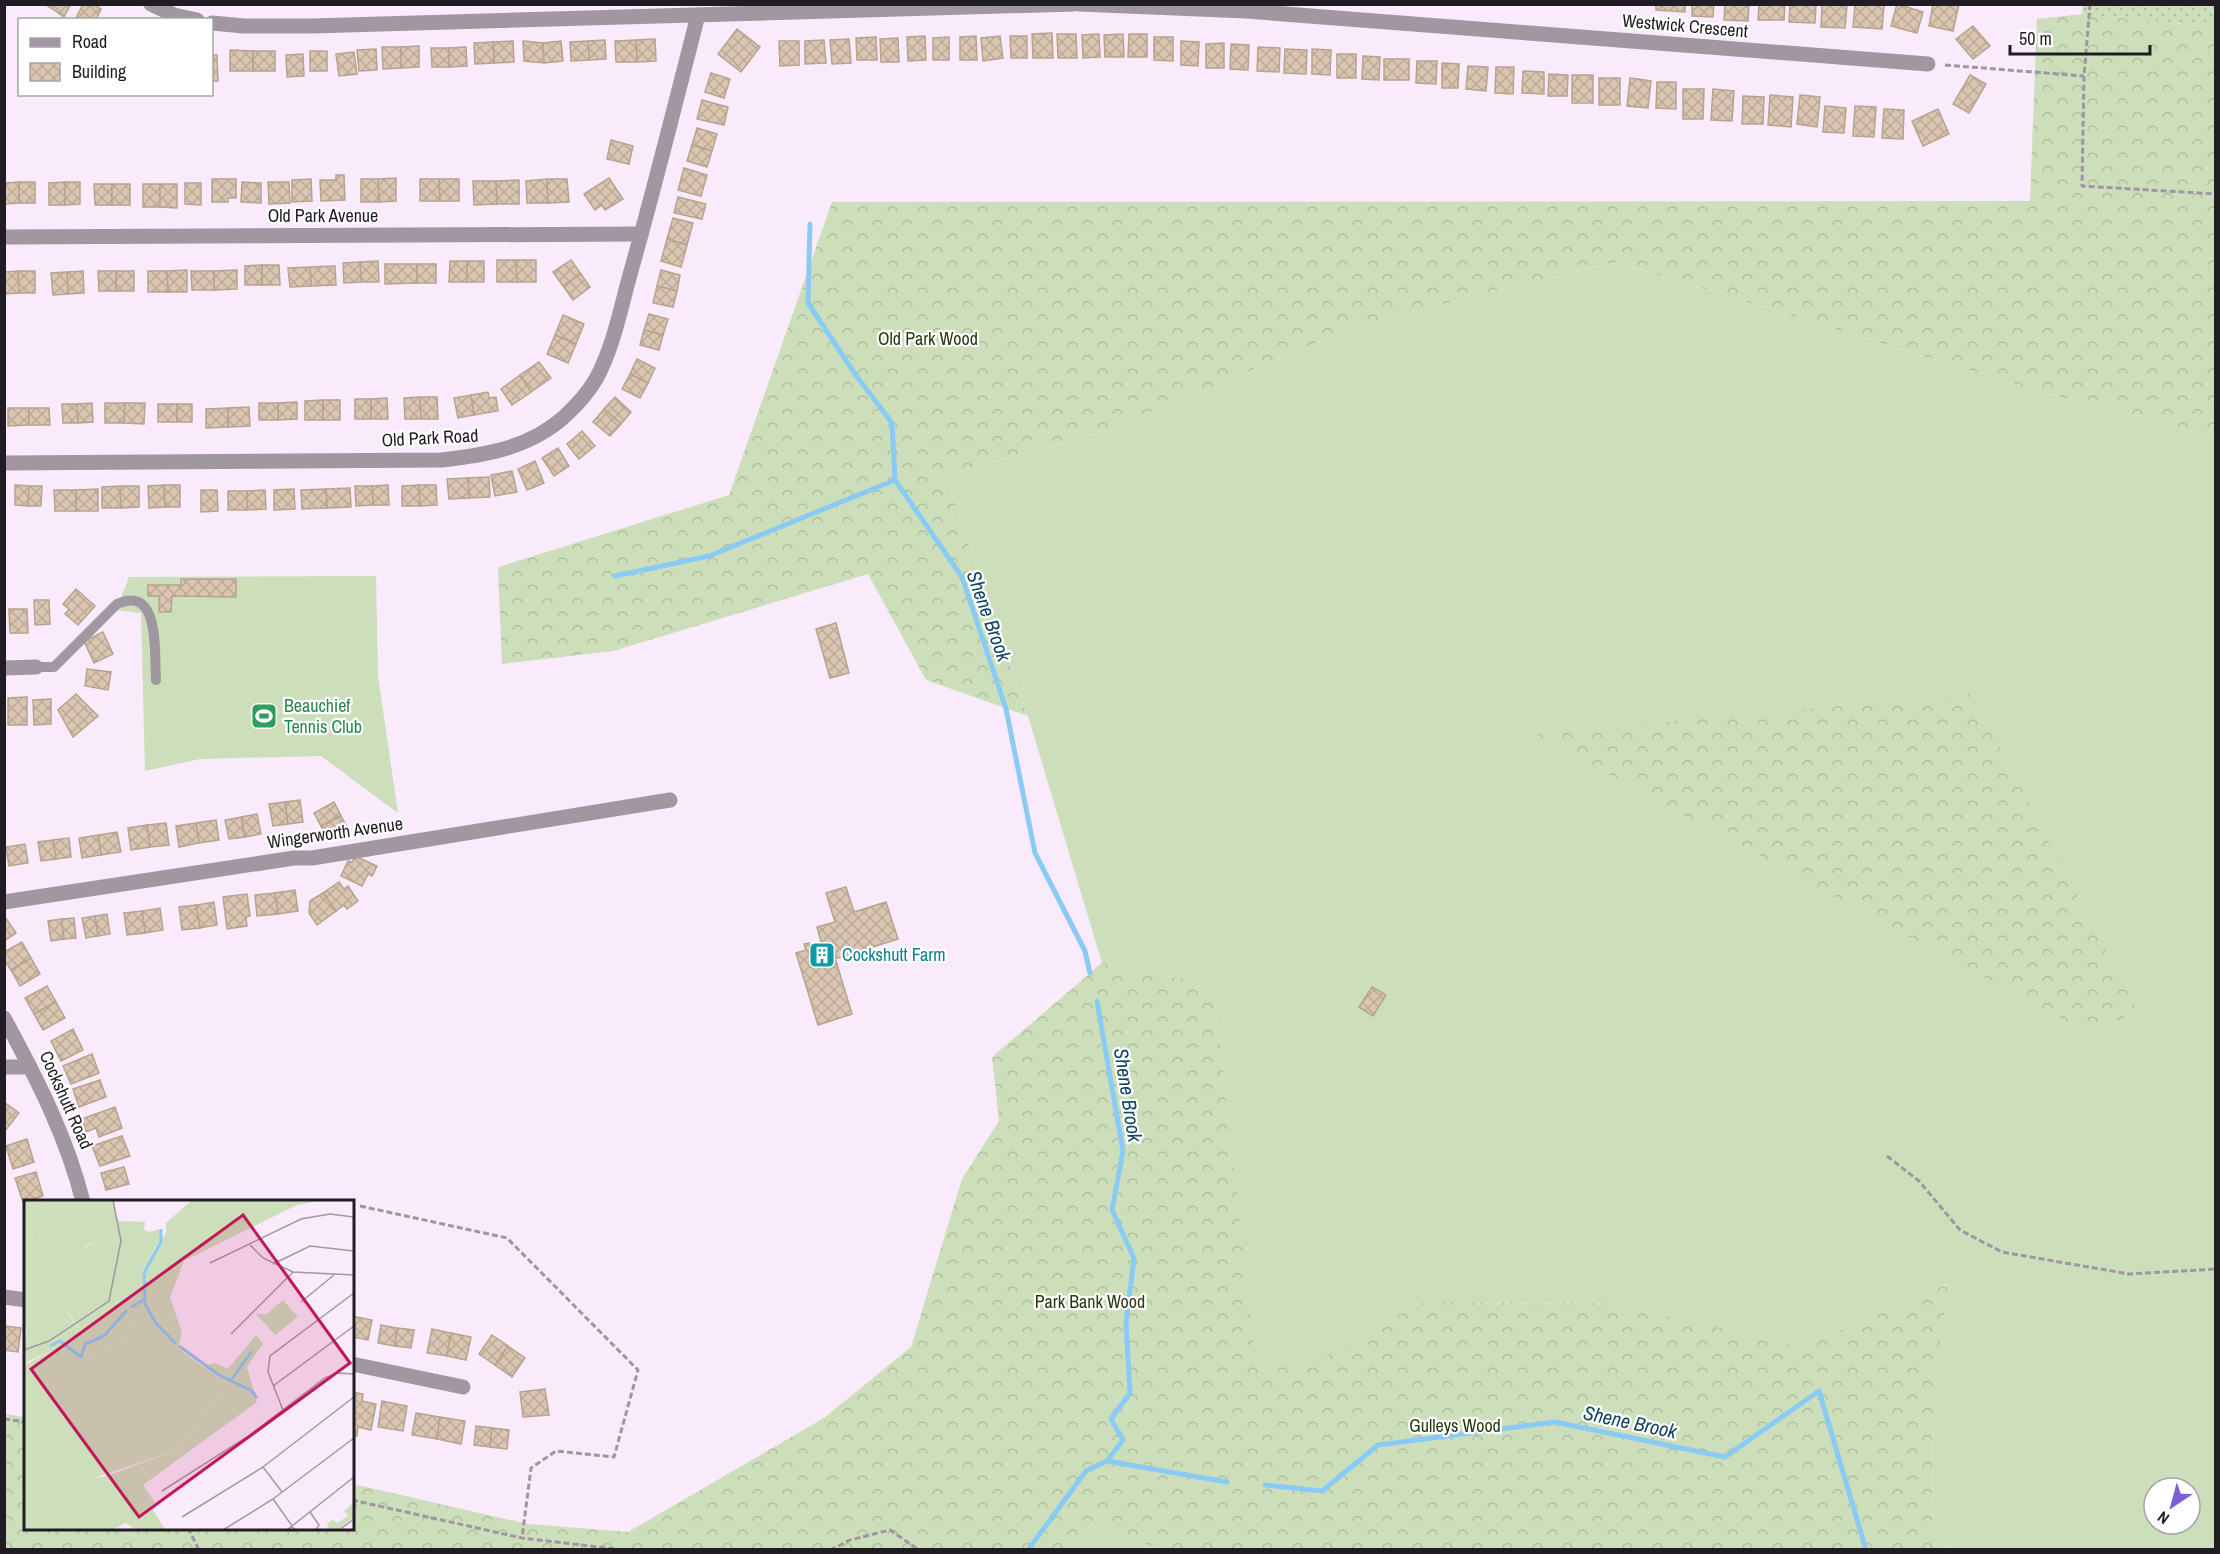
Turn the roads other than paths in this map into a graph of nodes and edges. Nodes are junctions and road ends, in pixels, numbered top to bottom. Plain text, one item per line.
1 (151, 4) edge
2 (1076, 4) edge
3 (698, 15) junction
4 (188, 18) edge
5 (213, 23) edge
6 (1928, 64) road end
7 (641, 234) junction
8 (4, 237) edge
9 (4, 463) edge
10 (36, 667) joint
11 (4, 668) edge
12 (156, 680) dead end
13 (670, 800) dead end
14 (4, 902) edge
15 (4, 1018) edge
16 (30, 1066) junction
17 (4, 1067) edge
18 (82, 1200) edge
19 (4, 1297) edge
20 (24, 1300) edge
21 (354, 1364) edge
22 (463, 1387) dead end

1 - 4 street
2 - 3 street, Westwick Crescent
2 - 6 street, Westwick Crescent
3 - 5 street, Westwick Crescent
3 - 7 street, Old Park Road
7 - 8 street, Old Park Avenue
7 - 9 street, Old Park Road
10 - 11 street
10 - 12 lane
13 - 14 street, Wingerworth Avenue
15 - 16 street, Cockshutt Road
16 - 17 street
16 - 18 street, Cockshutt Road
19 - 20 street
21 - 22 street

